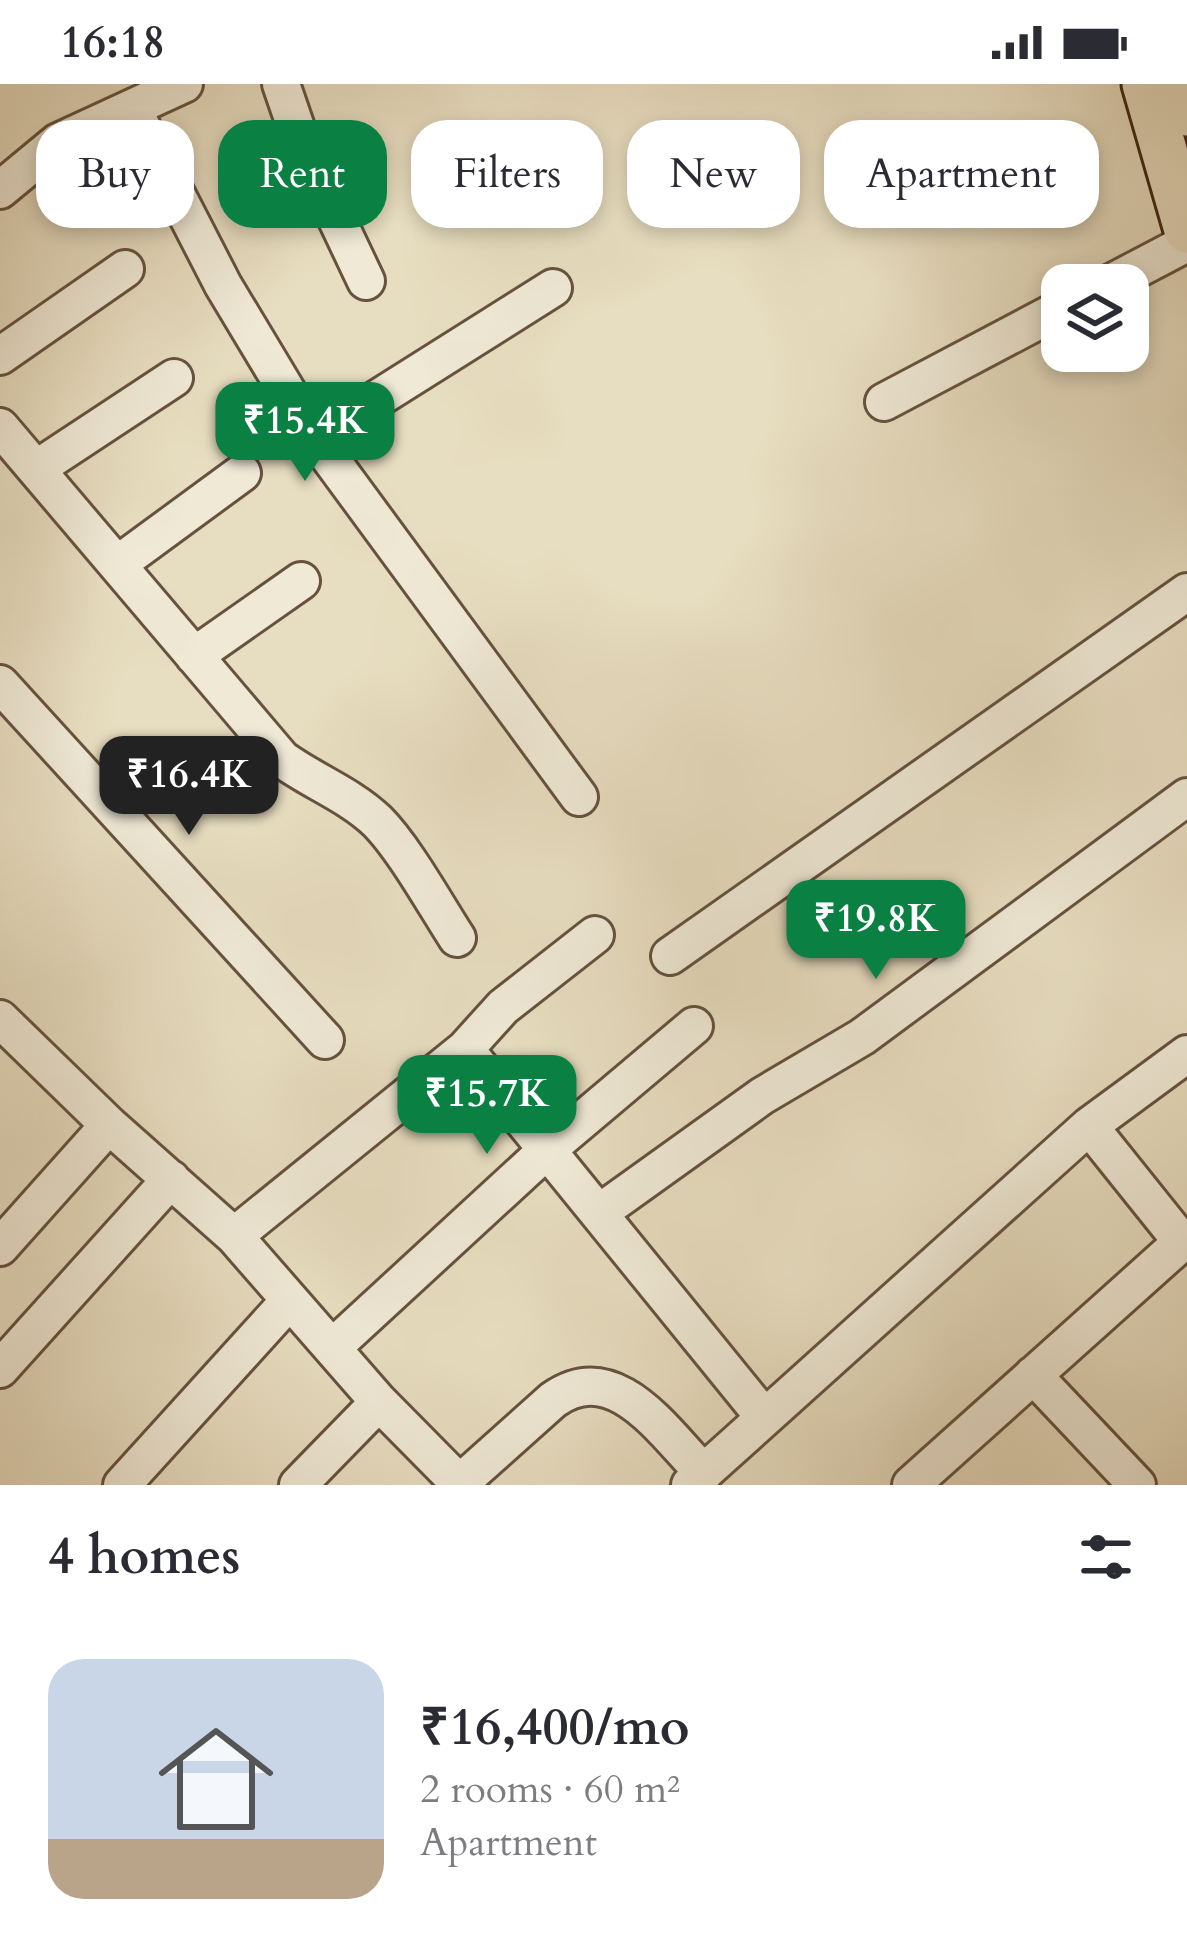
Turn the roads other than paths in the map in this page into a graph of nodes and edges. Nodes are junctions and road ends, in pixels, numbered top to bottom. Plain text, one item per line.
1 (281, 84) edge
2 (1145, 84) edge
3 (1179, 84) edge
4 (153, 94) edge
5 (1187, 113) edge
6 (0, 190) edge
7 (1187, 230) edge
8 (1187, 243) edge
9 (1147, 264) edge
10 (125, 269) dead end
11 (366, 281) dead end
12 (553, 288) dead end
13 (1041, 319) edge
14 (0, 356) edge
15 (174, 378) dead end
16 (884, 402) dead end
17 (0, 427) edge
18 (315, 438) junction
19 (36, 469) junction
20 (242, 473) dead end
21 (118, 564) junction
22 (301, 581) dead end
23 (1187, 592) edge
24 (194, 656) junction
25 (0, 684) edge
26 (579, 797) dead end
27 (1187, 797) edge
28 (595, 935) dead end
29 (457, 938) dead end
30 (670, 956) dead end
31 (694, 1026) dead end
32 (4, 1032) edge
33 (325, 1040) dead end
34 (465, 1049) junction
35 (1187, 1054) edge
36 (109, 1124) junction
37 (1089, 1126) junction
38 (548, 1150) junction
39 (171, 1179) junction
40 (598, 1213) junction
41 (234, 1236) junction
42 (1185, 1241) edge
43 (0, 1247) edge
44 (290, 1300) junction
45 (332, 1348) junction
46 (0, 1369) edge
47 (1033, 1375) junction
48 (379, 1402) junction
49 (764, 1417) junction
50 (713, 1476) edge
51 (920, 1482) edge
52 (122, 1485) edge
53 (298, 1485) edge
54 (460, 1485) edge
55 (1137, 1485) edge

1 - 11 street
2 - 7 main road
3 - 5 main road
4 - 6 street
4 - 18 street
8 - 9 street
10 - 14 street
12 - 18 street
13 - 16 street
15 - 19 street
17 - 19 street
18 - 26 street
19 - 21 street
20 - 21 street
21 - 24 street
22 - 24 street
23 - 30 street
24 - 29 street
25 - 33 street
27 - 40 street
28 - 34 street
31 - 38 street
32 - 36 street
34 - 38 street
34 - 41 street
35 - 37 street
36 - 39 street
36 - 43 street
37 - 42 street
37 - 49 street
38 - 40 street
38 - 45 street
39 - 41 street
39 - 46 street
40 - 49 street
41 - 44 street
42 - 47 street
44 - 45 street
44 - 52 street
45 - 48 street
47 - 51 street
47 - 55 street
48 - 53 street
48 - 54 street
49 - 50 street
50 - 54 street

